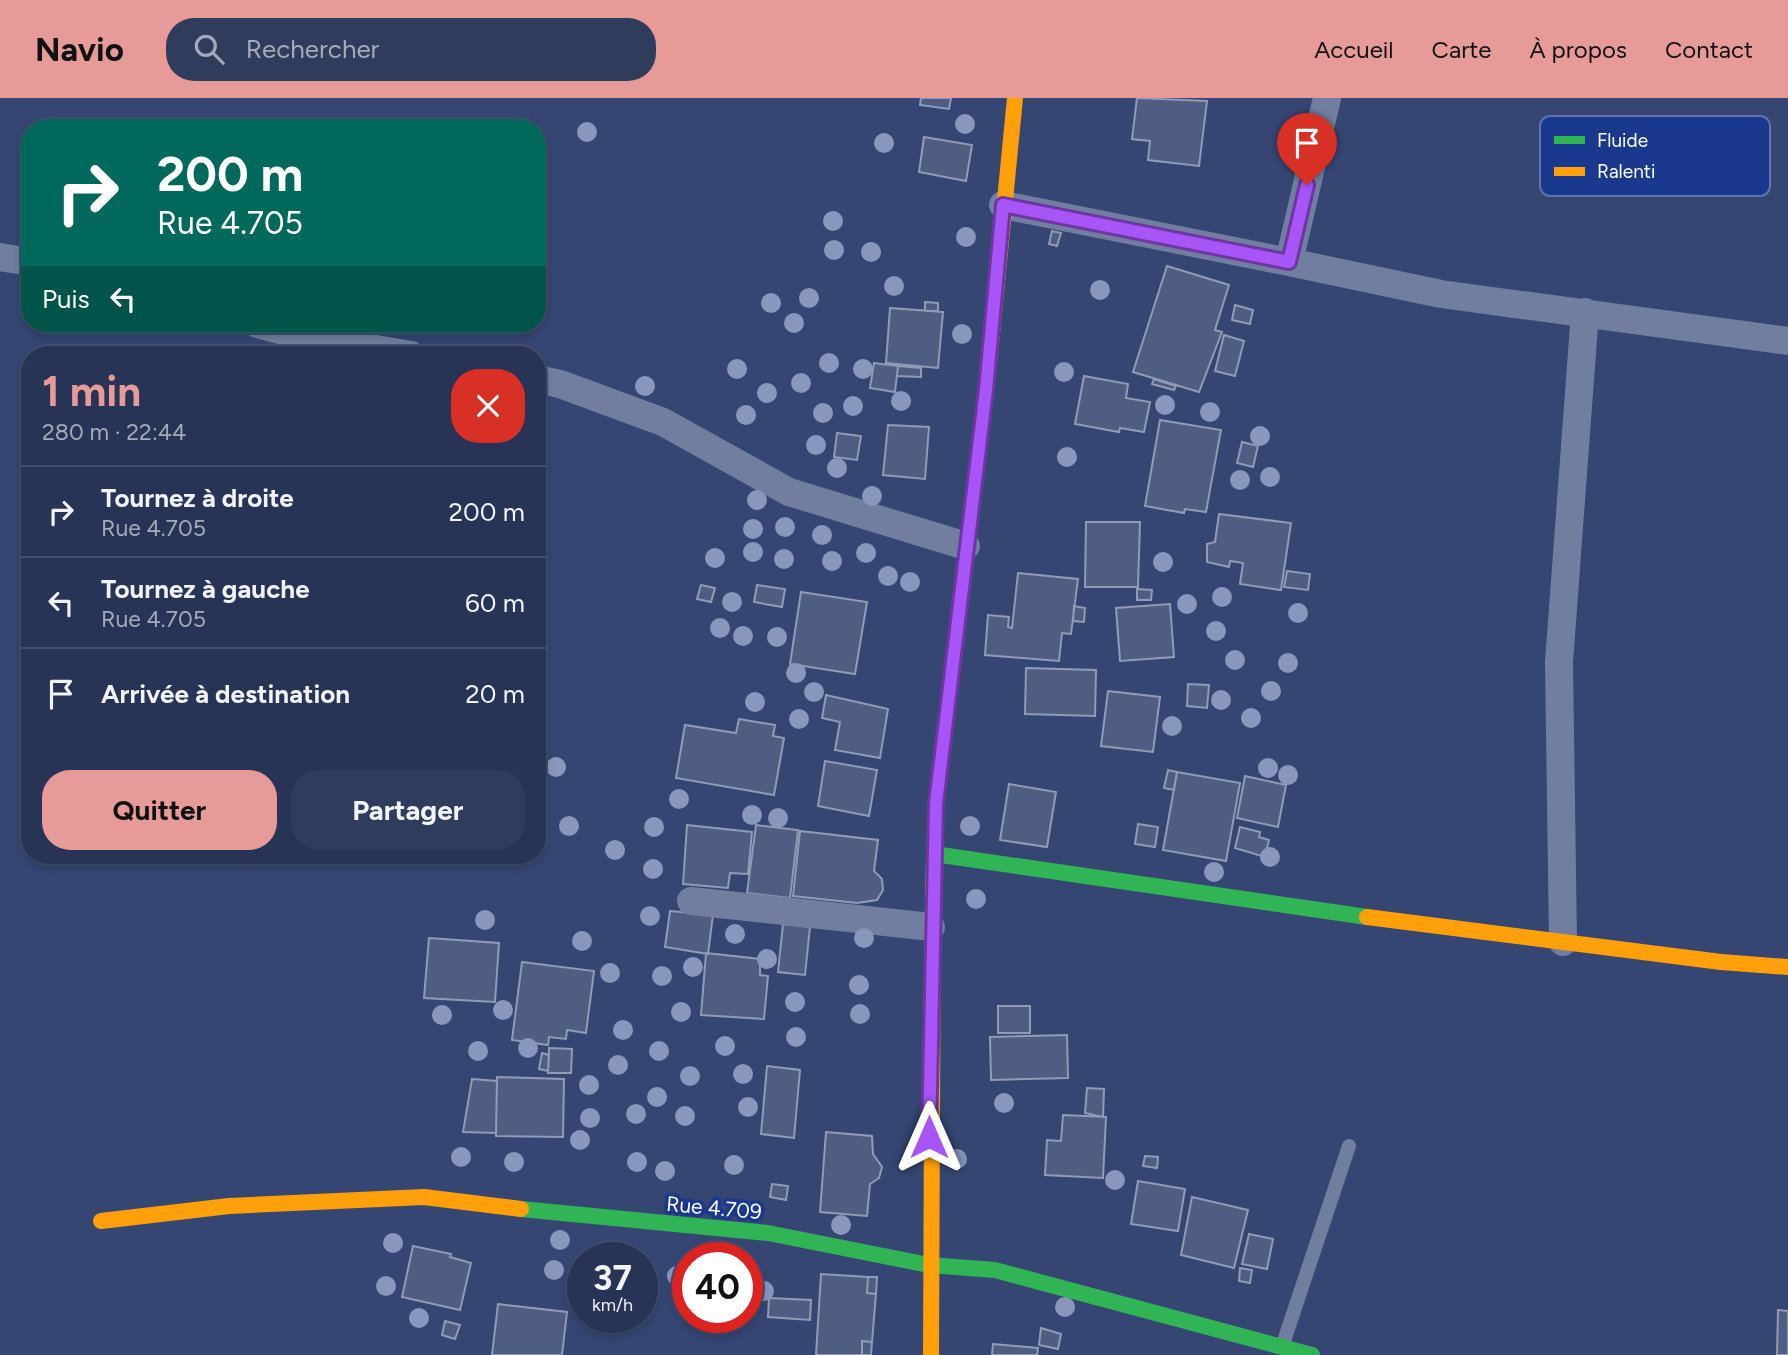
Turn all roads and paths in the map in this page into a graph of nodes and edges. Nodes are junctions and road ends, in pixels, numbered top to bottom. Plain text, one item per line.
1 (1015, 98) edge
2 (1327, 98) edge
3 (1003, 205) junction
4 (0, 257) edge
5 (21, 260) edge
6 (1289, 262) junction
7 (1584, 312) junction
8 (292, 333) edge
9 (1788, 341) edge
10 (359, 346) edge
11 (546, 381) edge
12 (966, 547) junction
13 (934, 854) junction
14 (691, 901) dead end
15 (931, 927) junction
16 (1563, 942) junction
17 (1788, 967) edge
18 (1349, 1146) dead end
19 (101, 1221) dead end
20 (929, 1265) junction
21 (1281, 1348) junction
22 (931, 1355) edge
23 (1312, 1355) edge

1 - 3 street
2 - 6 street
3 - 6 street
3 - 12 street
4 - 5 street
6 - 7 street
7 - 9 street
7 - 16 street
8 - 10 street
11 - 12 street
12 - 13 street
13 - 15 street
13 - 16 street
14 - 15 street
15 - 20 street
16 - 17 street
18 - 21 lane
19 - 20 street, Rue 4.709
20 - 21 street, Rue 4.709
20 - 22 street
21 - 23 street, Rue 4.709

